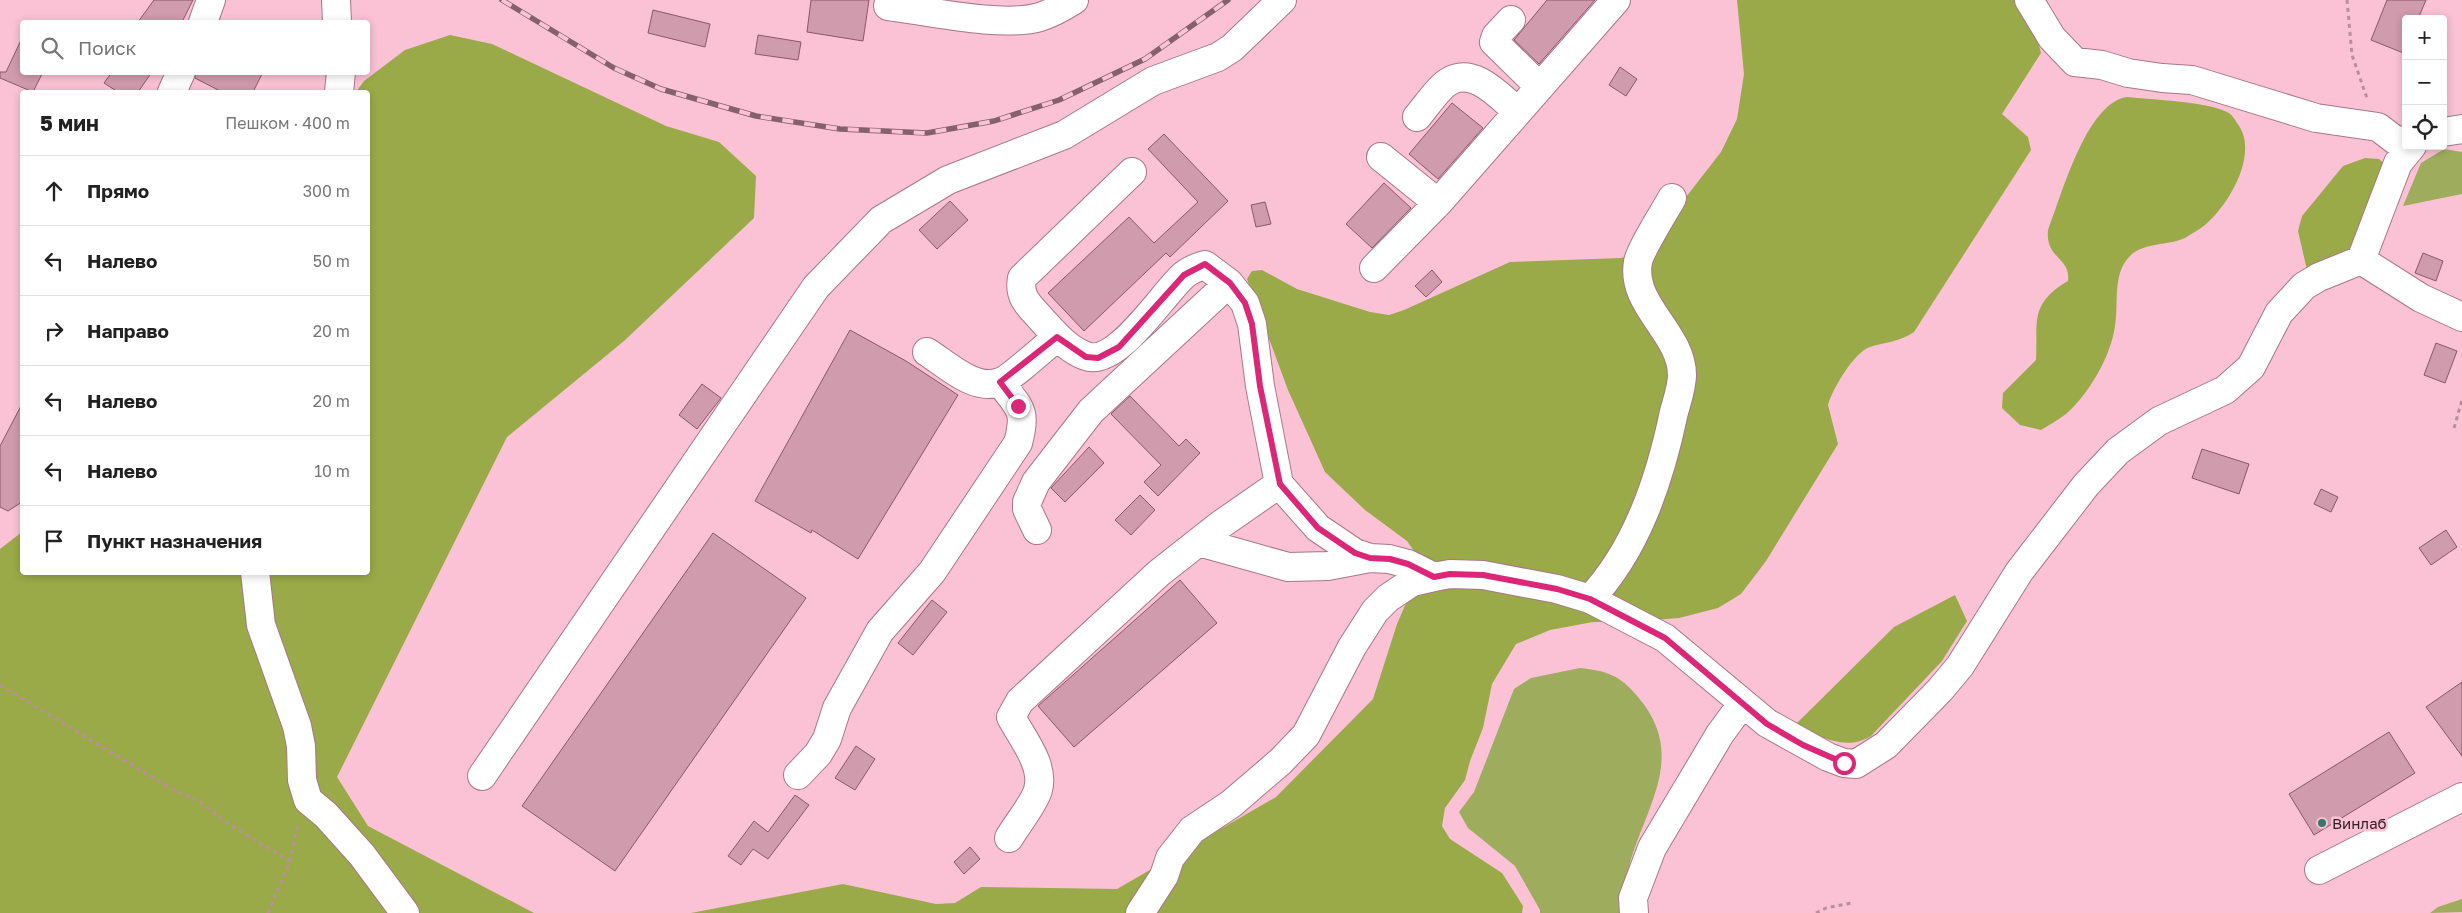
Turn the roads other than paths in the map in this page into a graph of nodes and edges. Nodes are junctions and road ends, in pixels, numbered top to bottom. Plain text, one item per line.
1 (211, 0) edge
2 (336, 0) edge
3 (1074, 0) edge
4 (1282, 0) edge
5 (1616, 0) edge
6 (2029, 0) edge
7 (888, 6) dead end
8 (204, 20) edge
9 (337, 20) edge
10 (1511, 20) dead end
11 (180, 75) edge
12 (341, 75) edge
13 (1540, 87) junction
14 (173, 90) edge
15 (339, 90) edge
16 (1517, 112) junction
17 (1417, 118) dead end
18 (2462, 129) edge
19 (2447, 131) edge
20 (2402, 141) edge
21 (2409, 150) edge
22 (1381, 157) dead end
23 (1132, 172) dead end
24 (1672, 198) dead end
25 (1438, 203) junction
26 (2361, 260) junction
27 (1374, 268) dead end
28 (1230, 283) junction
29 (2462, 317) edge
30 (1057, 337) junction
31 (927, 352) dead end
32 (1000, 382) junction
33 (1280, 484) junction
34 (1037, 530) dead end
35 (1199, 542) junction
36 (1370, 558) junction
37 (255, 575) edge
38 (1434, 577) junction
39 (1590, 599) junction
40 (1742, 704) junction
41 (798, 775) dead end
42 (482, 776) dead end
43 (2462, 797) edge
44 (1009, 838) dead end
45 (2319, 870) dead end
46 (405, 913) edge
47 (1140, 913) edge
48 (1634, 913) edge

1 - 8 street
2 - 9 street
3 - 7 street
4 - 42 street
5 - 13 street
6 - 20 street
10 - 13 street
11 - 14 street
12 - 15 street
13 - 16 street
16 - 17 street
16 - 25 street
18 - 19 street
21 - 26 street
22 - 25 street
23 - 30 street
24 - 39 street
25 - 27 street
26 - 29 street
26 - 40 street
28 - 30 street
28 - 33 street
28 - 34 street
30 - 32 street
31 - 32 street
32 - 41 street
33 - 35 street
33 - 36 street
35 - 36 street
35 - 44 street
36 - 38 street
37 - 46 street
38 - 39 street
38 - 47 street
39 - 40 street
40 - 48 street
43 - 45 street

